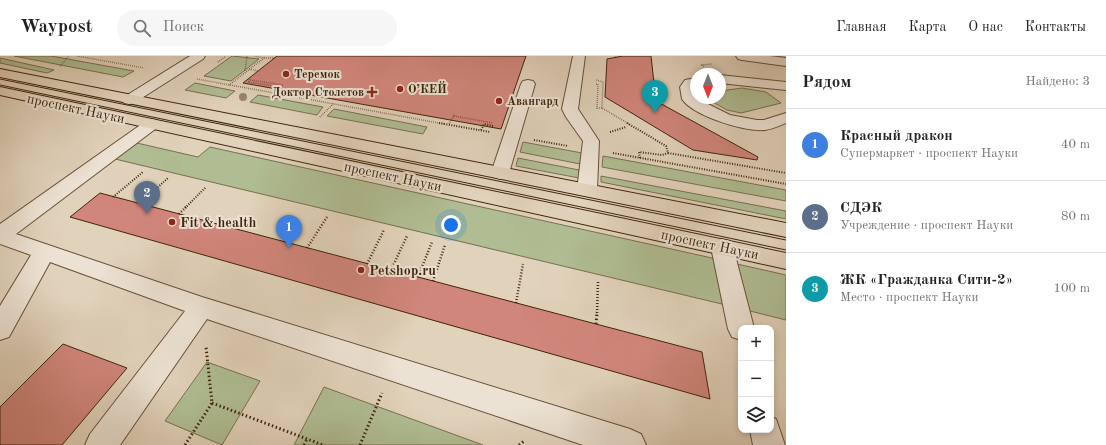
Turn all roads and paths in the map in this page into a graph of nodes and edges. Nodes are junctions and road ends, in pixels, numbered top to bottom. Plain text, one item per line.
1 (69, 56) edge
2 (77, 56) edge
3 (199, 56) edge
4 (247, 56) edge
5 (254, 56) edge
6 (579, 56) edge
7 (742, 56) edge
8 (264, 58) junction
9 (275, 58) dead end
10 (786, 62) edge
11 (59, 68) dead end
12 (248, 69) junction
13 (258, 71) dead end
14 (245, 72) junction
15 (0, 73) edge
16 (170, 75) junction
17 (726, 80) edge
18 (690, 83) edge
19 (528, 84) dead end
20 (593, 84) dead end
21 (602, 84) dead end
22 (228, 85) junction
23 (282, 86) junction
24 (786, 86) edge
25 (277, 87) junction
26 (286, 87) dead end
27 (0, 91) edge
28 (270, 92) junction
29 (690, 99) edge
30 (130, 100) junction
31 (333, 104) junction
32 (695, 104) edge
33 (602, 108) junction
34 (320, 118) dead end
35 (786, 118) edge
36 (152, 124) junction
37 (449, 124) junction
38 (626, 127) dead end
39 (481, 130) junction
40 (607, 132) dead end
41 (512, 136) junction
42 (591, 150) junction
43 (668, 153) junction
44 (640, 158) junction
45 (144, 172) dead end
46 (500, 173) junction
47 (786, 173) edge
48 (168, 178) dead end
49 (786, 184) edge
50 (206, 187) dead end
51 (587, 190) junction
52 (113, 197) dead end
53 (139, 204) dead end
54 (179, 214) dead end
55 (327, 217) dead end
56 (384, 230) dead end
57 (786, 230) edge
58 (0, 236) edge
59 (407, 236) dead end
60 (432, 242) dead end
61 (445, 245) dead end
62 (722, 247) junction
63 (307, 248) dead end
64 (45, 251) junction
65 (786, 261) edge
66 (367, 264) dead end
67 (523, 264) dead end
68 (391, 270) dead end
69 (418, 277) dead end
70 (432, 281) dead end
71 (598, 282) dead end
72 (516, 303) dead end
73 (202, 306) junction
74 (596, 324) dead end
75 (740, 325) edge
76 (0, 329) edge
77 (392, 368) junction
78 (212, 403) junction
79 (766, 433) edge
80 (307, 439) junction
81 (101, 445) edge
82 (185, 445) edge
83 (304, 445) edge
84 (323, 445) edge
85 (360, 445) edge
86 (630, 445) edge
87 (769, 445) edge

1 - 11 path
2 - 16 path
3 - 16 street
4 - 14 path
5 - 8 path
6 - 42 street
7 - 10 street
8 - 9 path
8 - 12 path
12 - 13 path
12 - 14 path
14 - 22 path
15 - 30 main road, проспект Науки
16 - 22 path
16 - 30 street
17 - 24 street
18 - 29 street
19 - 41 street
20 - 33 path
21 - 33 path
22 - 28 path
23 - 25 path
23 - 25 path
23 - 26 path
25 - 28 path
27 - 36 main road, проспект Науки
28 - 31 path
30 - 46 main road, проспект Науки
31 - 34 path
31 - 37 path
32 - 35 street
33 - 43 path
36 - 58 street
36 - 62 main road, проспект Науки
37 - 39 path
37 - 39 path
38 - 40 path
39 - 41 path
41 - 42 path
41 - 46 street
42 - 44 path
42 - 51 street
43 - 44 path
43 - 47 path
44 - 49 path
45 - 52 path
46 - 51 main road, проспект Науки
48 - 53 path
50 - 54 path
51 - 57 main road, проспект Науки
55 - 63 path
56 - 66 path
58 - 64 street
59 - 68 path
60 - 69 path
61 - 70 path
62 - 65 main road, проспект Науки
62 - 75 street
64 - 73 street
64 - 76 street
67 - 72 path
71 - 74 path
73 - 77 street
73 - 78 path
73 - 81 street
77 - 85 path
77 - 86 street
78 - 80 path
78 - 82 path
79 - 87 street
80 - 83 path
80 - 84 path

